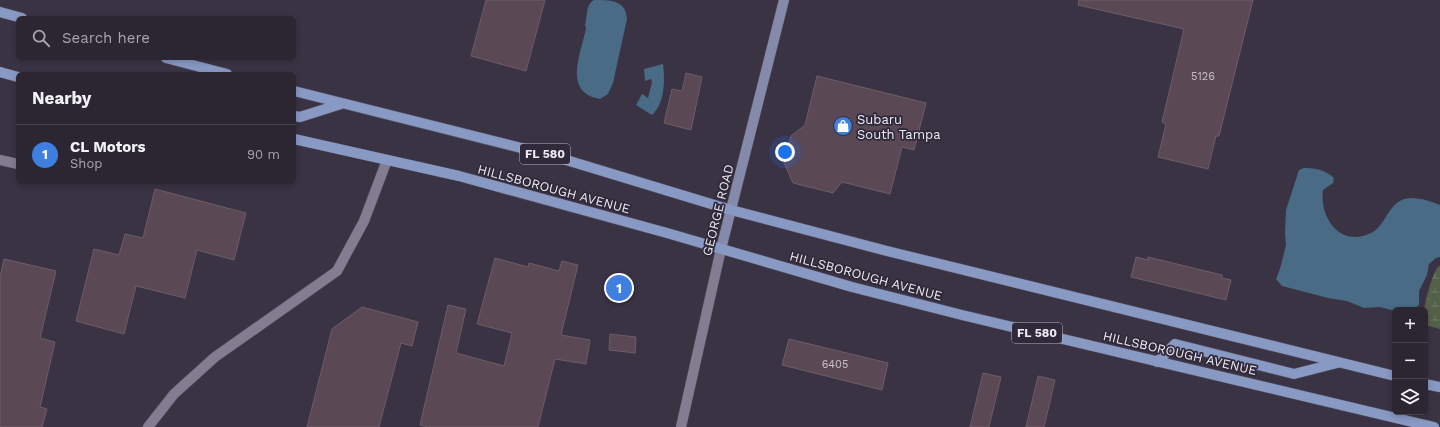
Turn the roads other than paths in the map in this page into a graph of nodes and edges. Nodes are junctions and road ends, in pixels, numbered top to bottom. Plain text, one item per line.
1 (784, 0) edge
2 (0, 12) edge
3 (16, 16) edge
4 (174, 60) edge
5 (0, 72) edge
6 (219, 72) edge
7 (16, 76) edge
8 (296, 92) edge
9 (341, 104) junction
10 (296, 116) edge
11 (296, 139) edge
12 (0, 160) edge
13 (387, 160) junction
14 (16, 164) edge
15 (731, 210) junction
16 (721, 249) junction
17 (1157, 362) junction
18 (1339, 363) junction
19 (1392, 375) edge
20 (1428, 385) edge
21 (1440, 387) edge
22 (148, 427) edge
23 (681, 427) edge
24 (1434, 427) edge

1 - 15 street, GEORGE ROAD
2 - 3 main road
4 - 6 main road
5 - 7 main road
8 - 9 main road, HILLSBOROUGH AVENUE / FL 580
9 - 10 main road
9 - 15 main road, HILLSBOROUGH AVENUE / FL 580
11 - 13 main road, HILLSBOROUGH AVENUE / FL 580
12 - 14 street
13 - 16 main road, HILLSBOROUGH AVENUE / FL 580
13 - 22 street
15 - 16 street, GEORGE ROAD
15 - 18 main road, HILLSBOROUGH AVENUE / FL 580
16 - 17 main road, HILLSBOROUGH AVENUE / FL 580
16 - 23 street, GEORGE ROAD
17 - 18 main road
17 - 24 main road, HILLSBOROUGH AVENUE / FL 580
18 - 19 main road, HILLSBOROUGH AVENUE / FL 580
20 - 21 main road

